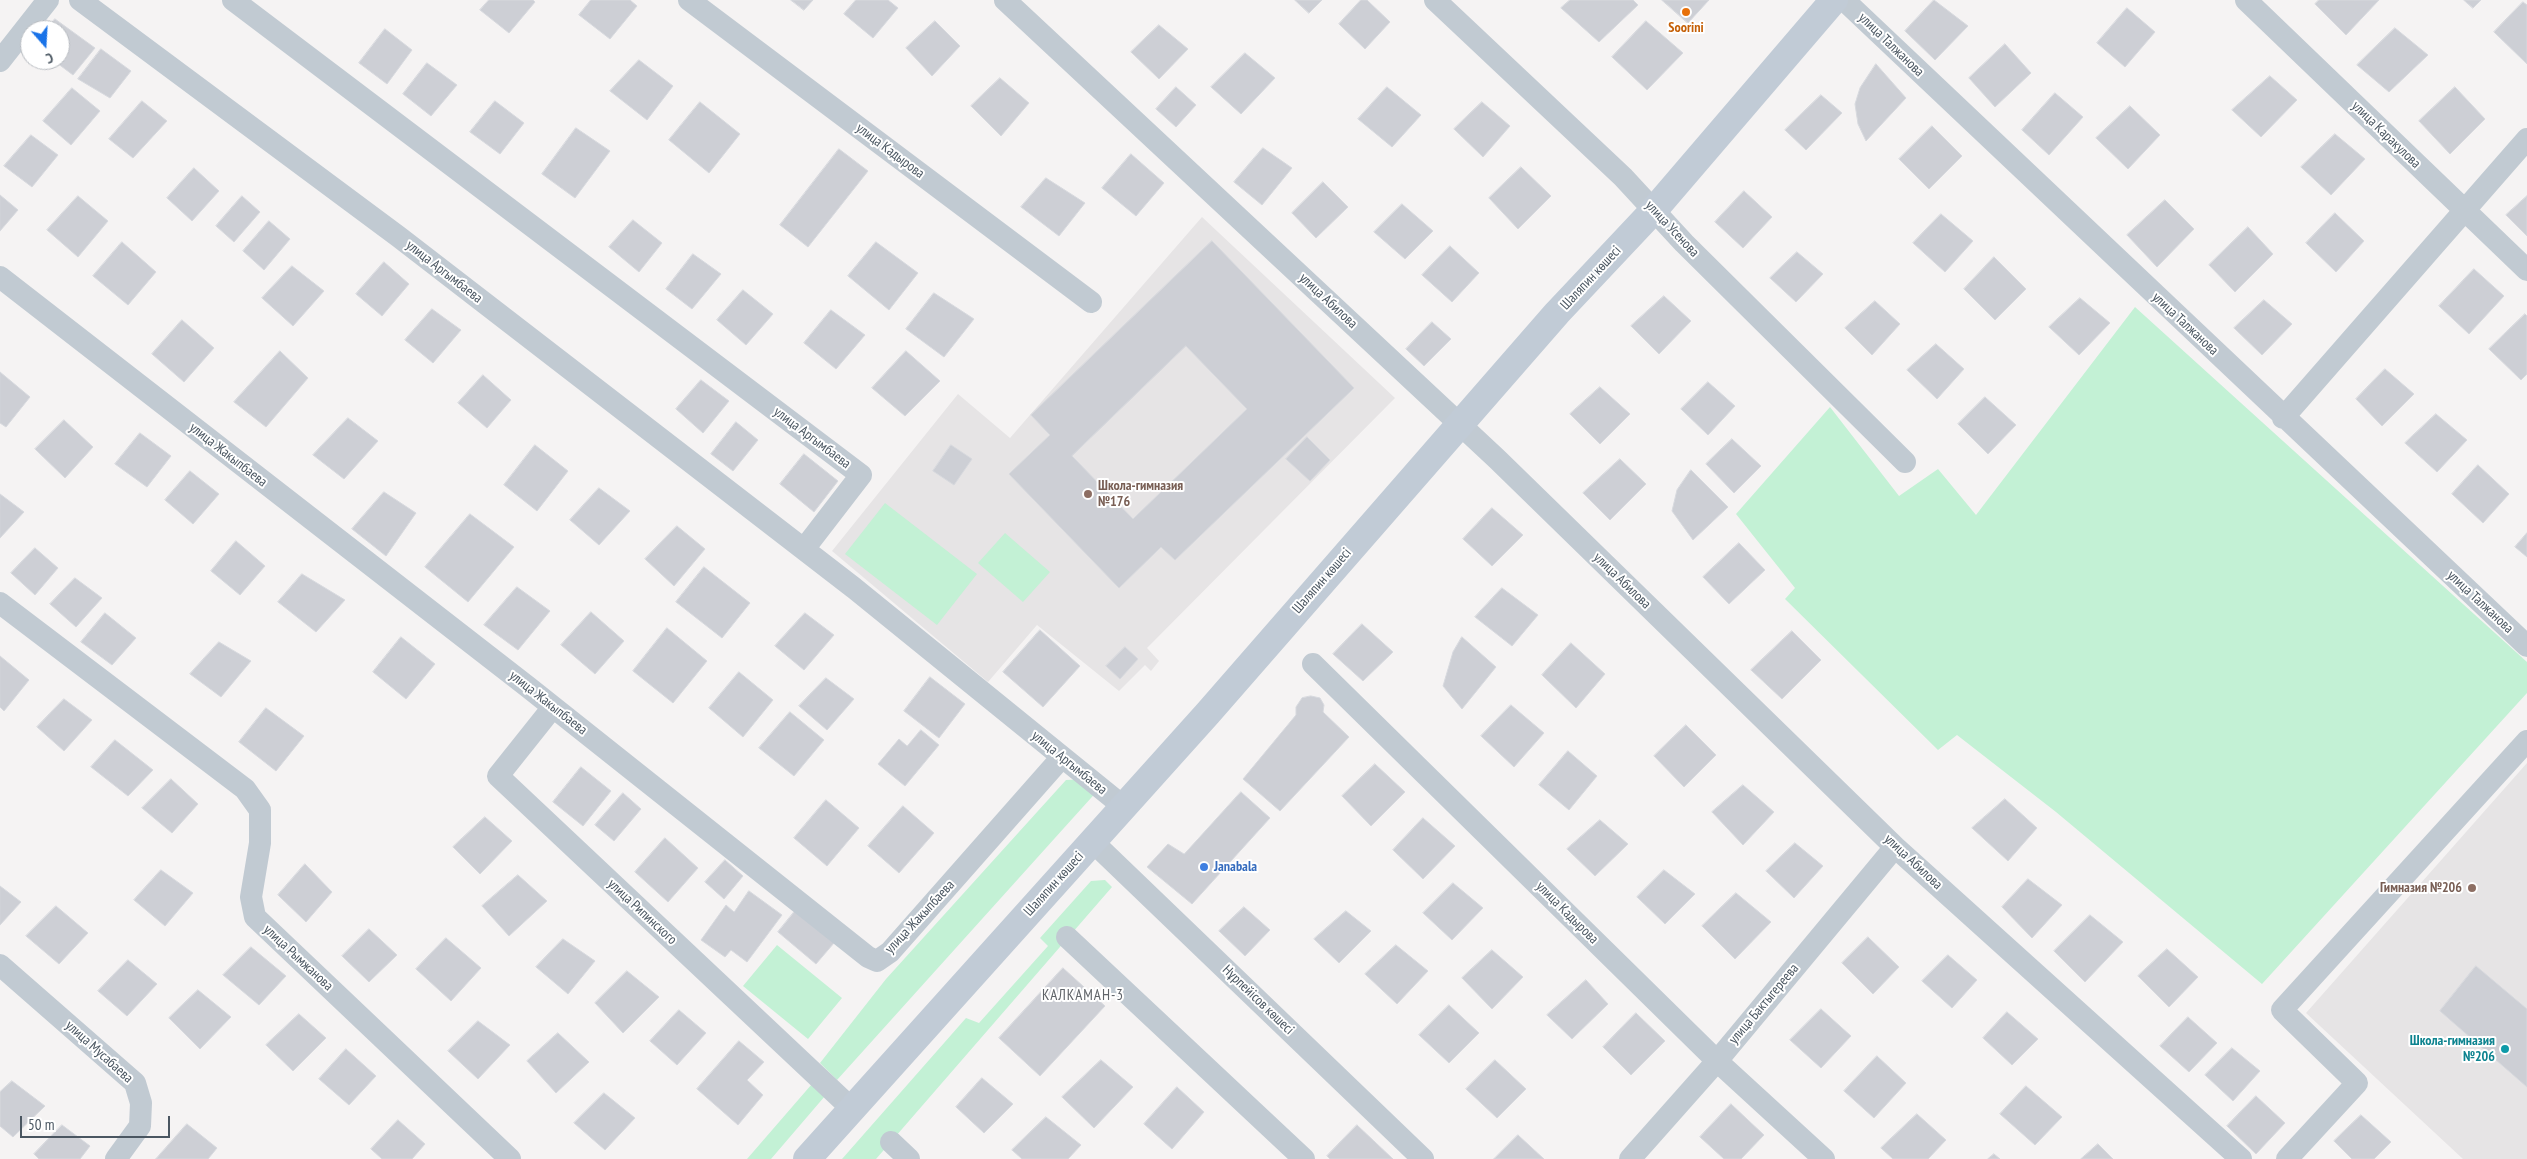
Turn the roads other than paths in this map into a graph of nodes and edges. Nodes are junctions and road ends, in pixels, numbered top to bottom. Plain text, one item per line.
1 (48, 0) edge
2 (80, 0) edge
3 (233, 0) edge
4 (689, 0) edge
5 (1004, 0) edge
6 (1435, 0) edge
7 (1834, 0) edge
8 (1844, 0) edge
9 (2246, 0) edge
10 (0, 61) edge
11 (2527, 139) edge
12 (1654, 210) junction
13 (2465, 210) junction
14 (2527, 270) edge
15 (0, 277) edge
16 (1091, 302) dead end
17 (2283, 418) junction
18 (1458, 424) junction
19 (1905, 462) dead end
20 (804, 549) junction
21 (0, 603) edge
22 (2527, 646) edge
23 (1313, 664) dead end
24 (553, 707) junction
25 (2527, 741) edge
26 (1062, 757) junction
27 (1124, 807) junction
28 (1092, 842) junction
29 (1895, 847) junction
30 (1067, 936) dead end
31 (0, 966) edge
32 (1717, 1061) junction
33 (851, 1108) junction
34 (891, 1142) dead end
35 (116, 1159) edge
36 (510, 1159) edge
37 (807, 1159) edge
38 (909, 1159) edge
39 (1304, 1159) edge
40 (1423, 1159) edge
41 (1630, 1159) edge
42 (1824, 1159) edge
43 (2241, 1159) edge
44 (2287, 1159) edge

1 - 10 street
2 - 20 street, улица Аргымбаева
3 - 20 street, улица Аргымбаева
4 - 16 street, улица Кадырова
5 - 18 street, улица Абилова
6 - 12 street, улица Усенова
7 - 12 main road, Шаляпин көшесі
8 - 17 street, улица Талжанова
9 - 13 street, улица Каракулова
11 - 13 street
12 - 18 main road, Шаляпин көшесі
12 - 19 street, улица Усенова
13 - 14 street, улица Каракулова
13 - 17 street
15 - 24 street, улица Жакыпбаева
17 - 22 street, улица Талжанова
18 - 27 main road, Шаляпин көшесі
18 - 29 street, улица Абилова
20 - 26 street, улица Аргымбаева
21 - 36 street, улица Рымжанова
23 - 32 street, улица Кадырова
24 - 26 street, улица Жакыпбаева
24 - 33 street, улица Рипинского
25 - 44 street
26 - 27 street, улица Аргымбаева
27 - 28 main road, Шаляпин көшесі
28 - 33 main road, Шаляпин көшесі
28 - 40 street, Нұрпейісов көшесі
29 - 32 street, улица Бактыгереева
29 - 43 street, улица Абилова
30 - 39 street
31 - 35 street, улица Мусабаева
32 - 41 street, улица Бактыгереева
32 - 42 street, улица Кадырова
33 - 37 main road, Шаляпин көшесі
34 - 38 street

